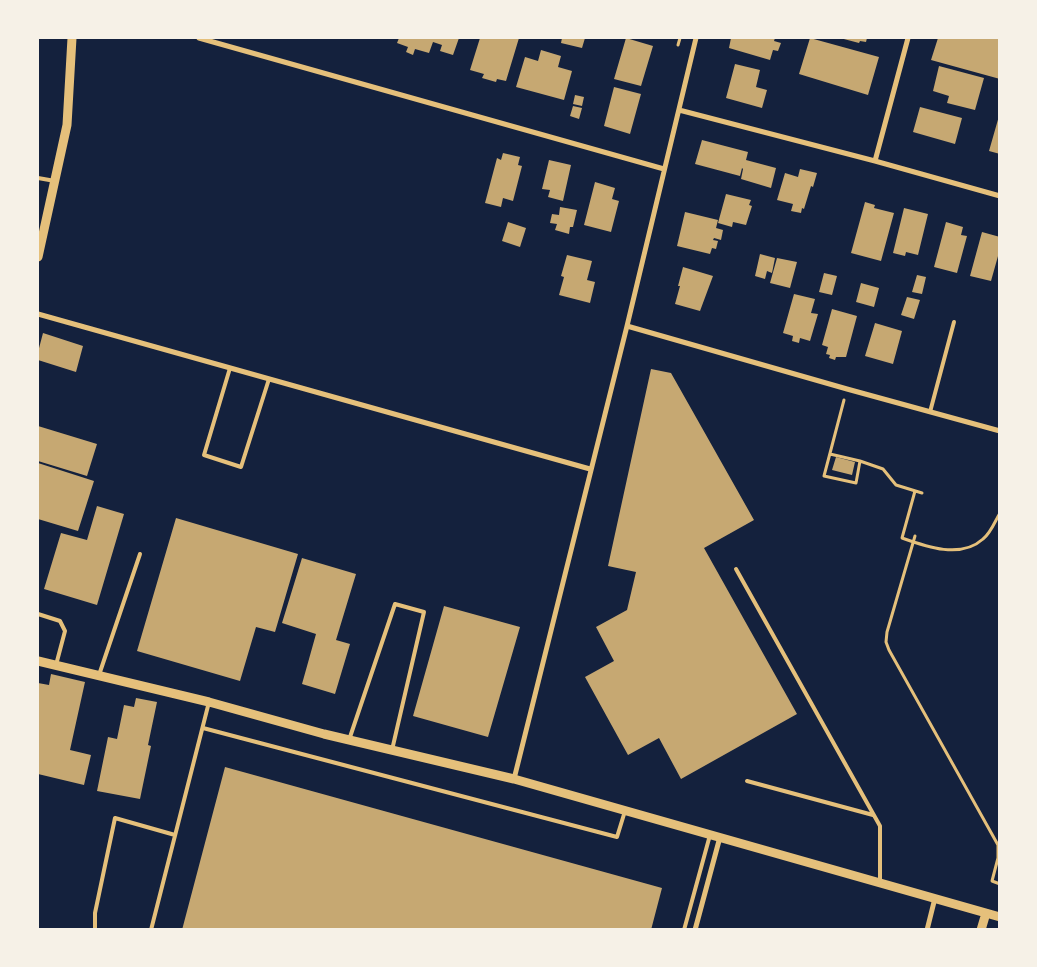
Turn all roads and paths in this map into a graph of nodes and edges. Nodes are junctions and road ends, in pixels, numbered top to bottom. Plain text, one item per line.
1 (72, 38) edge
2 (199, 38) edge
3 (680, 38) edge
4 (696, 38) edge
5 (908, 38) edge
6 (678, 45) dead end
7 (679, 110) junction
8 (876, 161) junction
9 (664, 169) junction
10 (38, 178) edge
11 (54, 181) junction
12 (1000, 196) edge
13 (41, 227) edge
14 (38, 257) edge
15 (38, 314) edge
16 (954, 322) dead end
17 (627, 326) junction
18 (230, 368) junction
19 (269, 379) junction
20 (847, 389) junction
21 (930, 412) junction
22 (1000, 431) edge
23 (830, 454) junction
24 (860, 461) junction
25 (590, 469) junction
26 (915, 491) junction
27 (922, 493) dead end
28 (1000, 513) edge
29 (915, 536) dead end
30 (913, 542) junction
31 (140, 554) dead end
32 (736, 568) dead end
33 (38, 614) edge
34 (38, 660) edge
35 (56, 665) junction
36 (99, 675) junction
37 (209, 702) junction
38 (203, 728) junction
39 (349, 740) junction
40 (392, 750) junction
41 (514, 779) junction
42 (747, 781) dead end
43 (625, 811) junction
44 (874, 815) junction
45 (710, 834) junction
46 (175, 836) junction
47 (720, 837) junction
48 (880, 883) junction
49 (1000, 884) edge
50 (936, 898) junction
51 (986, 913) junction
52 (1000, 917) edge
53 (94, 930) edge
54 (151, 930) edge
55 (684, 930) edge
56 (695, 930) edge
57 (927, 930) edge
58 (981, 930) edge

1 - 11 street
2 - 9 street
3 - 6 path
4 - 7 street
5 - 8 street
7 - 8 street
7 - 9 street
8 - 12 street
9 - 17 street
10 - 11 lane
11 - 13 street
13 - 14 street
15 - 18 street
16 - 21 lane
17 - 20 street
17 - 25 street
18 - 19 street
18 - 19 lane
19 - 25 street
20 - 21 street
20 - 23 path
21 - 22 street
23 - 24 path
23 - 24 path
24 - 26 path
25 - 41 street
26 - 27 path
26 - 30 path
28 - 30 path
29 - 30 path
30 - 49 path
31 - 36 lane
32 - 44 lane
33 - 35 lane
34 - 35 street
35 - 36 street
36 - 37 street
37 - 38 lane
37 - 39 street
38 - 43 lane
38 - 46 lane
39 - 40 street
39 - 40 lane
40 - 41 street
41 - 43 street
42 - 44 lane
43 - 45 street
44 - 48 lane
45 - 47 street
45 - 55 lane
46 - 53 lane
46 - 54 lane
47 - 48 street
47 - 56 street
48 - 50 street
50 - 51 street
50 - 57 street
51 - 52 street
51 - 58 street

